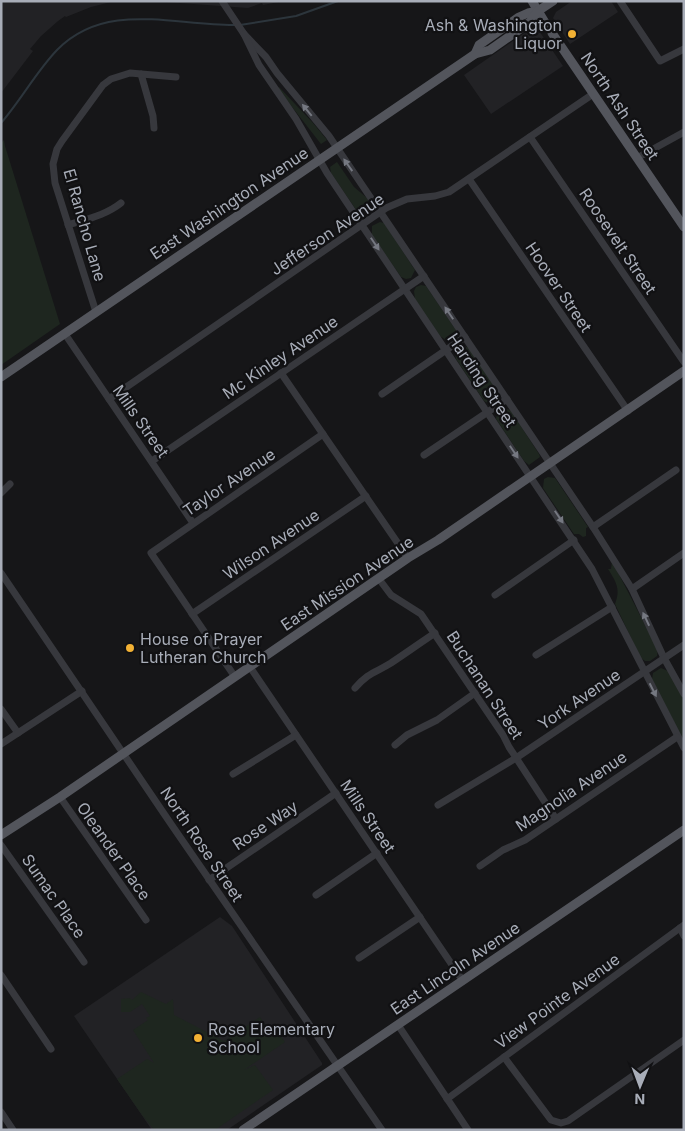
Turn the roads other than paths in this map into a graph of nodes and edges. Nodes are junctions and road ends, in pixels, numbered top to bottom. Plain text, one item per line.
1 (222, 1) edge
2 (532, 1) edge
3 (552, 1) edge
4 (620, 1) edge
5 (538, 11) junction
6 (244, 34) junction
7 (684, 49) edge
8 (141, 74) junction
9 (176, 76) dead end
10 (593, 94) junction
11 (154, 128) dead end
12 (684, 132) edge
13 (530, 137) junction
14 (337, 148) junction
15 (637, 158) junction
16 (320, 160) junction
17 (468, 179) junction
18 (121, 203) dead end
19 (381, 212) junction
20 (682, 222) edge
21 (68, 225) junction
22 (363, 226) junction
23 (424, 276) junction
24 (405, 288) junction
25 (96, 312) junction
26 (65, 334) junction
27 (464, 336) junction
28 (446, 349) junction
29 (684, 362) edge
30 (684, 371) edge
31 (281, 373) junction
32 (1, 377) edge
33 (382, 394) dead end
34 (109, 399) junction
35 (507, 399) junction
36 (628, 411) junction
37 (488, 412) junction
38 (323, 434) junction
39 (424, 456) dead end
40 (152, 461) junction
41 (550, 464) junction
42 (676, 470) dead end
43 (531, 477) junction
44 (10, 484) dead end
45 (1, 493) edge
46 (366, 496) junction
47 (193, 524) junction
48 (593, 526) junction
49 (574, 540) junction
50 (684, 552) edge
51 (408, 558) junction
52 (1, 573) edge
53 (379, 579) junction
54 (632, 589) junction
55 (495, 595) dead end
56 (612, 607) junction
57 (192, 614) junction
58 (435, 633) junction
59 (684, 645) edge
60 (536, 655) dead end
61 (664, 658) junction
62 (250, 667) junction
63 (643, 672) junction
64 (235, 677) junction
65 (355, 688) dead end
66 (82, 691) junction
67 (476, 694) junction
68 (684, 694) edge
69 (1, 709) edge
70 (18, 733) junction
71 (296, 735) junction
72 (677, 737) junction
73 (1, 744) edge
74 (395, 745) dead end
75 (684, 748) edge
76 (124, 753) junction
77 (516, 758) junction
78 (233, 774) dead end
79 (336, 793) junction
80 (60, 797) junction
81 (438, 805) dead end
82 (556, 819) junction
83 (684, 830) edge
84 (1, 835) edge
85 (1, 845) edge
86 (377, 852) junction
87 (480, 866) dead end
88 (209, 880) junction
89 (316, 895) dead end
90 (420, 917) junction
91 (146, 920) dead end
92 (682, 926) edge
93 (684, 936) edge
94 (359, 958) dead end
95 (84, 962) dead end
96 (1, 976) edge
97 (463, 981) junction
98 (398, 1026) junction
99 (684, 1040) edge
100 (51, 1049) dead end
101 (504, 1057) junction
102 (337, 1067) junction
103 (447, 1098) junction
104 (1, 1112) edge
105 (13, 1130) edge
106 (243, 1130) edge
107 (382, 1130) edge
108 (468, 1130) edge

1 - 6 street, Harding Street
2 - 5 main road, North Ash Street
3 - 5 main road, East Washington Avenue
4 - 7 street
5 - 10 main road, North Ash Street
5 - 14 main road, East Washington Avenue
14 -> 6 street, Harding Street
6 - 16 street, Harding Street
8 - 9 street, El Rancho Lane
8 - 11 street
8 - 21 street, El Rancho Lane
10 - 13 street, Jefferson Avenue
10 - 15 main road, North Ash Street
12 - 15 street
13 - 17 street, Jefferson Avenue
13 - 29 street, Roosevelt Street
14 - 16 main road, East Washington Avenue
19 -> 14 street, Harding Street
15 - 20 main road, North Ash Street
16 - 22 street, Harding Street
16 - 25 main road, East Washington Avenue
17 - 19 street, Jefferson Avenue
17 - 36 street, Hoover Street
18 - 21 street
19 - 22 street, Jefferson Avenue
19 - 23 street, Harding Street
21 - 25 street, El Rancho Lane
22 -> 24 street, Harding Street
22 - 34 street, Jefferson Avenue
23 - 24 street, Mc Kinley Avenue
27 -> 23 street, Harding Street
24 - 28 street, Harding Street
24 - 31 street, Mc Kinley Avenue
25 - 26 main road, East Washington Avenue
26 - 32 main road, East Washington Avenue
26 - 34 street, Mills Street
27 - 28 street
27 - 35 street, Harding Street
28 - 33 street
28 - 37 street, Harding Street
30 - 36 main road, East Mission Avenue
31 - 38 street
31 - 40 street, Mc Kinley Avenue
34 - 40 street, Mills Street
35 - 37 street
35 - 41 street, Harding Street
36 - 41 main road, East Mission Avenue
37 - 39 street
37 -> 43 street, Harding Street
38 - 46 street
38 - 47 street, Taylor Avenue
40 - 47 street, Mills Street
41 - 43 main road, East Mission Avenue
41 - 48 street, Harding Street
42 - 48 street
43 -> 49 street, Harding Street
43 - 51 main road, East Mission Avenue
44 - 45 street
46 - 51 street
46 - 57 street, Wilson Avenue
47 - 57 street, Taylor Avenue
48 - 54 street, Harding Street
49 - 55 street
49 - 56 street, Harding Street
50 - 54 street
51 - 53 main road, East Mission Avenue
52 - 66 street, North Rose Street
53 - 58 street, Buchanan Street
53 - 62 main road, East Mission Avenue
61 -> 54 street, Harding Street
56 - 60 street
56 - 63 street, Harding Street
57 - 64 street
58 - 65 street
58 - 67 street, Buchanan Street
59 - 61 street, York Avenue
61 - 63 street, York Avenue
61 - 68 street, Harding Street
62 - 64 main road, East Mission Avenue
62 - 71 street, Mills Street
63 -> 72 street, Harding Street
63 - 77 street, York Avenue
64 - 76 main road, East Mission Avenue
66 - 70 street
66 - 76 street, North Rose Street
67 - 74 street
67 - 77 street, Buchanan Street
69 - 70 street
70 - 73 street
71 - 78 street
71 - 79 street, Mills Street
72 - 75 street, Harding Street
72 - 82 street, Magnolia Avenue
76 - 80 main road, East Mission Avenue
76 - 88 street, North Rose Street
77 - 81 street, York Avenue
77 - 82 street, Buchanan Street
79 - 86 street, Mills Street
79 - 88 street, Rose Way
80 - 84 main road, East Mission Avenue
80 - 91 street, Oleander Place
82 - 87 street, Magnolia Avenue
83 - 97 main road, East Lincoln Avenue
85 - 95 street, Sumac Place
86 - 89 street
86 - 90 street, Mills Street
88 - 102 street, North Rose Street
90 - 94 street
90 - 97 street, Mills Street
92 - 93 street
92 - 101 street, View Pointe Avenue
96 - 100 street
97 - 98 main road, East Lincoln Avenue
98 - 102 main road, East Lincoln Avenue
98 - 103 street
99 - 101 street
101 - 103 street, View Pointe Avenue
102 - 106 main road, East Lincoln Avenue
102 - 107 street, North Rose Street
103 - 108 street
104 - 105 street

